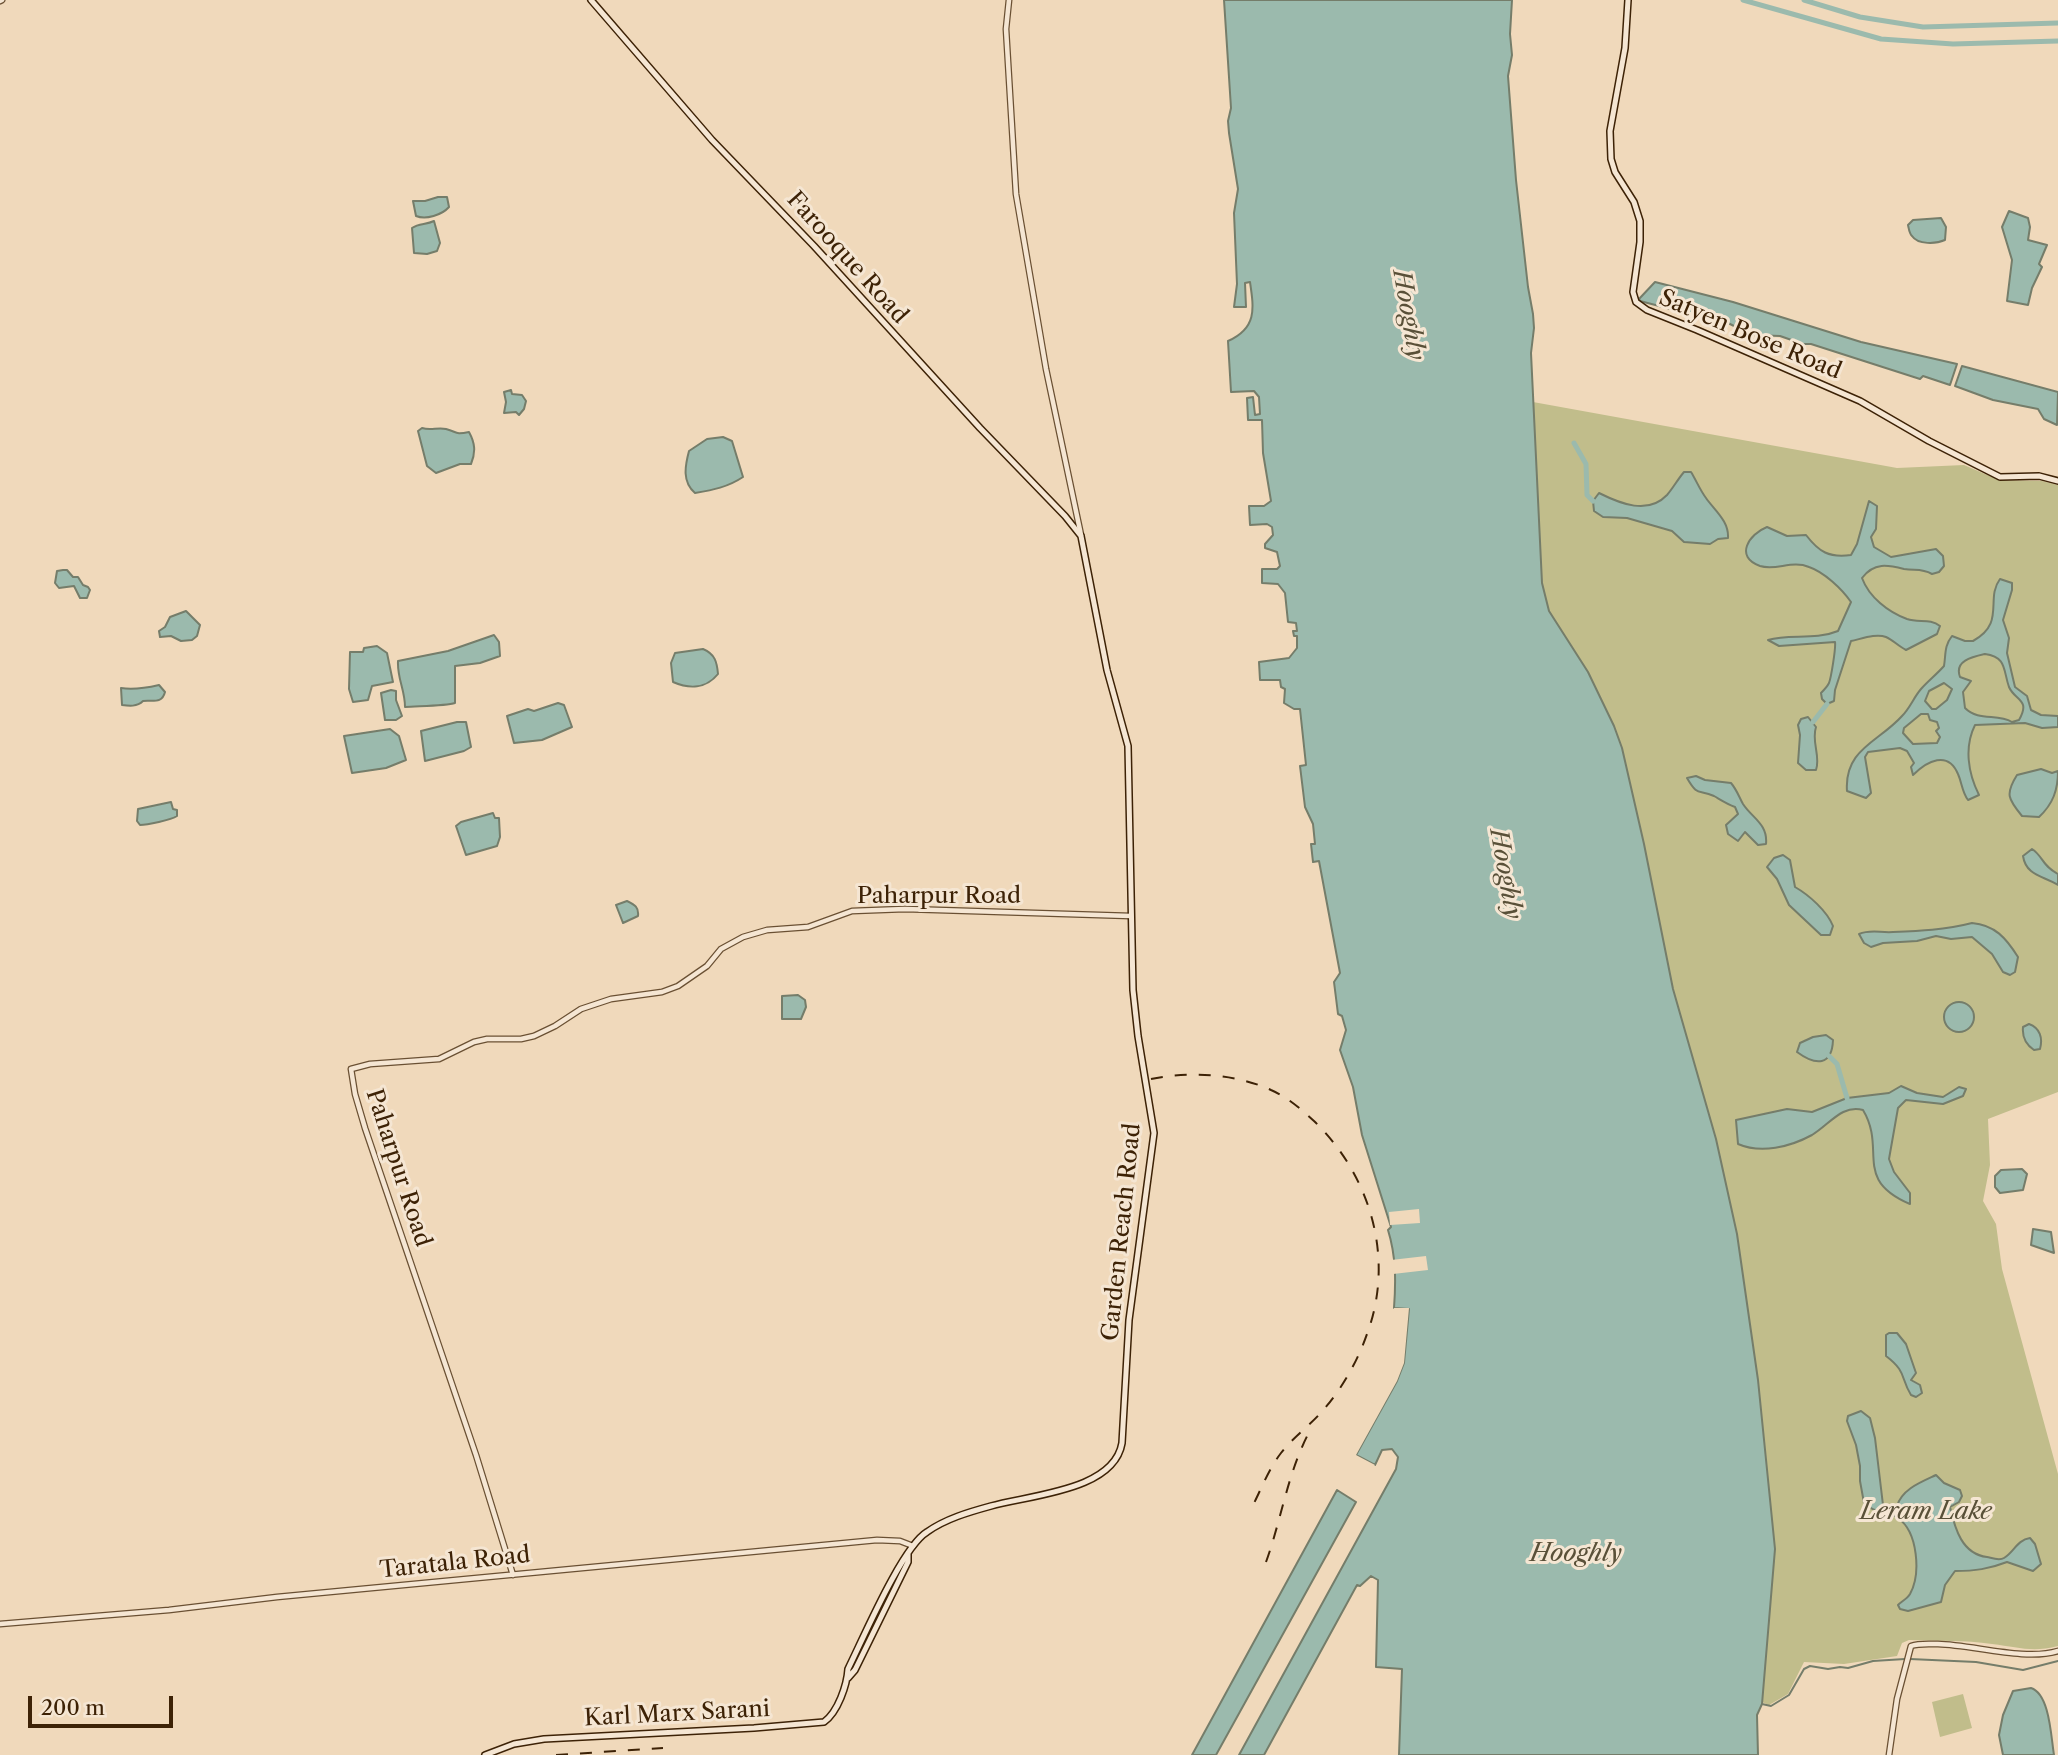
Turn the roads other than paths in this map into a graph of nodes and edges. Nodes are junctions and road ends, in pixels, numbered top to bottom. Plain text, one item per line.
1 (591, 0) edge
2 (1009, 0) edge
3 (1628, 0) edge
4 (2058, 481) edge
5 (1081, 536) junction
6 (1131, 916) junction
7 (913, 1546) junction
8 (513, 1575) junction
9 (0, 1623) edge
10 (2058, 1651) edge
11 (485, 1755) edge
12 (1889, 1755) edge

1 - 5 main road, Farooque Road
2 - 5 street
3 - 4 main road, Satyen Bose Road
5 - 6 main road, Garden Reach Road
6 - 7 main road, Garden Reach Road
6 - 8 street, Paharpur Road
7 - 8 street, Taratala Road
7 - 11 main road, Karl Marx Sarani
8 - 9 street, Taratala Road
10 - 12 street

